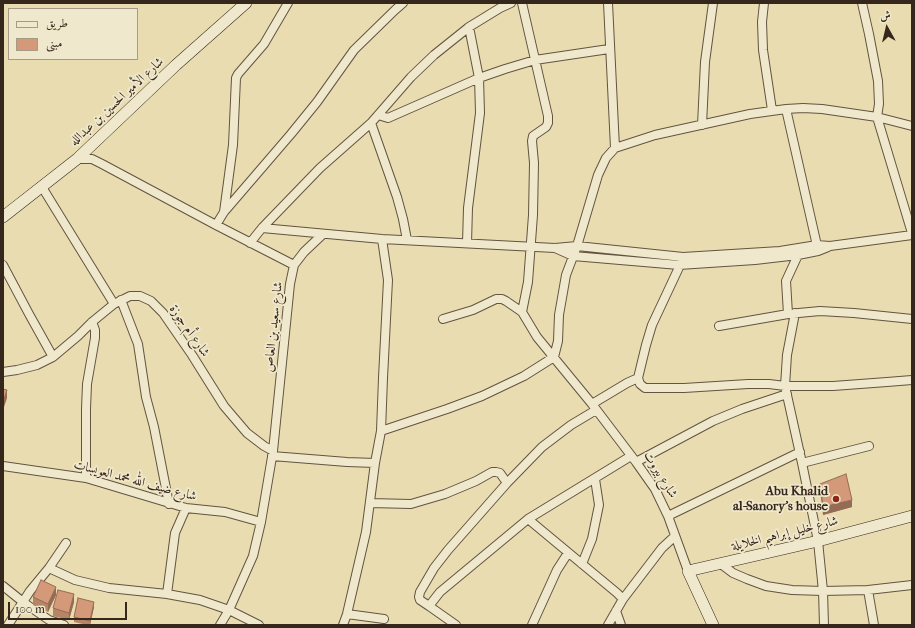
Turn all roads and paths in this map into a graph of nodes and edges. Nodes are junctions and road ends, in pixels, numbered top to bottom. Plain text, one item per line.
1 (246, 3) edge
2 (288, 3) edge
3 (404, 3) edge
4 (511, 3) edge
5 (522, 3) edge
6 (608, 3) edge
7 (713, 3) edge
8 (764, 3) edge
9 (862, 3) edge
10 (469, 27) junction
11 (609, 49) junction
12 (536, 60) junction
13 (479, 78) junction
14 (786, 109) junction
15 (772, 110) junction
16 (378, 115) junction
17 (877, 117) junction
18 (371, 123) junction
19 (702, 125) junction
20 (912, 126) edge
21 (614, 148) junction
22 (77, 159) junction
23 (42, 187) junction
24 (224, 212) junction
25 (3, 217) edge
26 (216, 225) junction
27 (262, 228) junction
28 (323, 234) junction
29 (912, 234) edge
30 (382, 239) junction
31 (407, 240) junction
32 (250, 243) junction
33 (468, 243) junction
34 (531, 246) junction
35 (577, 246) junction
36 (555, 248) junction
37 (818, 248) junction
38 (798, 255) junction
39 (573, 256) junction
40 (684, 257) junction
41 (3, 264) edge
42 (294, 265) junction
43 (679, 265) junction
44 (118, 302) junction
45 (522, 312) junction
46 (791, 314) junction
47 (443, 319) dead end
48 (912, 319) edge
49 (92, 322) junction
50 (719, 326) dead end
51 (53, 357) junction
52 (554, 357) junction
53 (3, 372) edge
54 (638, 378) junction
55 (912, 380) edge
56 (786, 390) junction
57 (594, 407) junction
58 (381, 431) junction
59 (869, 446) dead end
60 (800, 452) junction
61 (273, 453) junction
62 (634, 459) junction
63 (375, 463) junction
64 (802, 463) junction
65 (3, 466) edge
66 (86, 478) junction
67 (595, 478) junction
68 (507, 483) junction
69 (370, 503) junction
70 (169, 504) junction
71 (186, 508) junction
72 (668, 516) junction
73 (912, 516) edge
74 (528, 519) junction
75 (261, 522) junction
76 (675, 536) junction
77 (818, 542) junction
78 (66, 543) dead end
79 (568, 553) junction
80 (582, 564) junction
81 (721, 564) junction
82 (49, 568) junction
83 (688, 571) junction
84 (912, 585) edge
85 (3, 587) edge
86 (868, 590) junction
87 (823, 591) junction
88 (167, 594) junction
89 (623, 599) junction
90 (23, 602) junction
91 (429, 606) junction
92 (229, 610) junction
93 (616, 612) junction
94 (346, 614) junction
95 (384, 619) dead end
96 (8, 625) edge
97 (64, 625) edge
98 (220, 625) edge
99 (259, 625) edge
100 (343, 625) edge
101 (456, 625) edge
102 (532, 625) edge
103 (608, 625) edge
104 (621, 625) edge
105 (713, 625) edge
106 (824, 625) edge
107 (874, 625) edge

1 - 22 street, شارع الأمير الحسين بن عبدالله
2 - 24 street
3 - 24 street
4 - 10 street
5 - 12 street
6 - 11 street
7 - 19 street
8 - 15 street
9 - 17 street
10 - 13 street
10 - 16 street
11 - 12 street
11 - 21 street
12 - 13 street
12 - 34 street
13 - 16 street
13 - 33 street
14 - 15 street
14 - 17 street
14 - 37 street
15 - 19 street
16 - 18 street
17 - 20 street
17 - 29 street
18 - 27 street
18 - 31 street
19 - 21 street
21 - 35 street
22 - 23 street, شارع الأمير الحسين بن عبدالله
22 - 26 street, شارع سعيد بن العاص
23 - 25 street, شارع الأمير الحسين بن عبدالله
23 - 44 street
24 - 26 street
26 - 32 street, شارع سعيد بن العاص
27 - 28 street
27 - 32 street
28 - 30 street
28 - 42 street
29 - 37 street
30 - 31 street
30 - 58 street
31 - 33 street
32 - 42 street, شارع سعيد بن العاص
33 - 34 street
34 - 36 street
34 - 45 street
35 - 36 street
35 - 39 street
35 - 40 street
36 - 39 street
37 - 38 street
37 - 40 street
38 - 43 street
38 - 46 street
39 - 43 street
39 - 52 street
40 - 43 street
41 - 51 street
42 - 61 street, شارع سعيد بن العاص
43 - 54 street
44 - 49 street, شارع أم جوزة
44 - 61 street, شارع أم جوزة
44 - 70 street
45 - 47 street
45 - 52 street, شارع بيروت
46 - 48 street
46 - 50 street
46 - 56 street
49 - 51 street, شارع أم جوزة
49 - 66 street
51 - 53 street, شارع أم جوزة
52 - 57 street, شارع بيروت
52 - 58 street
54 - 56 street
54 - 57 street
55 - 56 street
56 - 60 street
56 - 62 street
57 - 62 street, شارع بيروت
57 - 68 street
58 - 63 street
59 - 64 street
60 - 64 street
60 - 72 street
61 - 63 street
61 - 75 street, شارع سعيد بن العاص
62 - 67 street
62 - 72 street, شارع بيروت
63 - 69 street
64 - 77 street
65 - 66 street, شارع ضيف الله محمد العويسات
66 - 70 street, شارع ضيف الله محمد العويسات
67 - 74 street
67 - 80 street
68 - 69 street
68 - 91 street
69 - 94 street
70 - 71 street, شارع ضيف الله محمد العويسات
71 - 75 street, شارع ضيف الله محمد العويسات
71 - 88 street
72 - 76 street, شارع بيروت
73 - 77 street, شارع خليل إبراهيم الخلايلة
74 - 79 street
74 - 91 street
75 - 92 street, شارع سعيد بن العاص
76 - 83 street, شارع بيروت
76 - 89 street
77 - 81 street, شارع خليل إبراهيم الخلايلة
77 - 87 street
78 - 82 street
79 - 80 street
79 - 102 street
80 - 89 street
81 - 83 street, شارع خليل إبراهيم الخلايلة
81 - 87 street
82 - 88 street
82 - 90 street
83 - 105 street, شارع بيروت
84 - 86 street
85 - 90 street
86 - 87 street
86 - 107 street
87 - 106 street
88 - 92 street
89 - 93 street
90 - 96 street
90 - 97 street
91 - 101 street
92 - 98 street, شارع سعيد بن العاص
92 - 99 street
93 - 103 street
93 - 104 street
94 - 95 street
94 - 100 street

